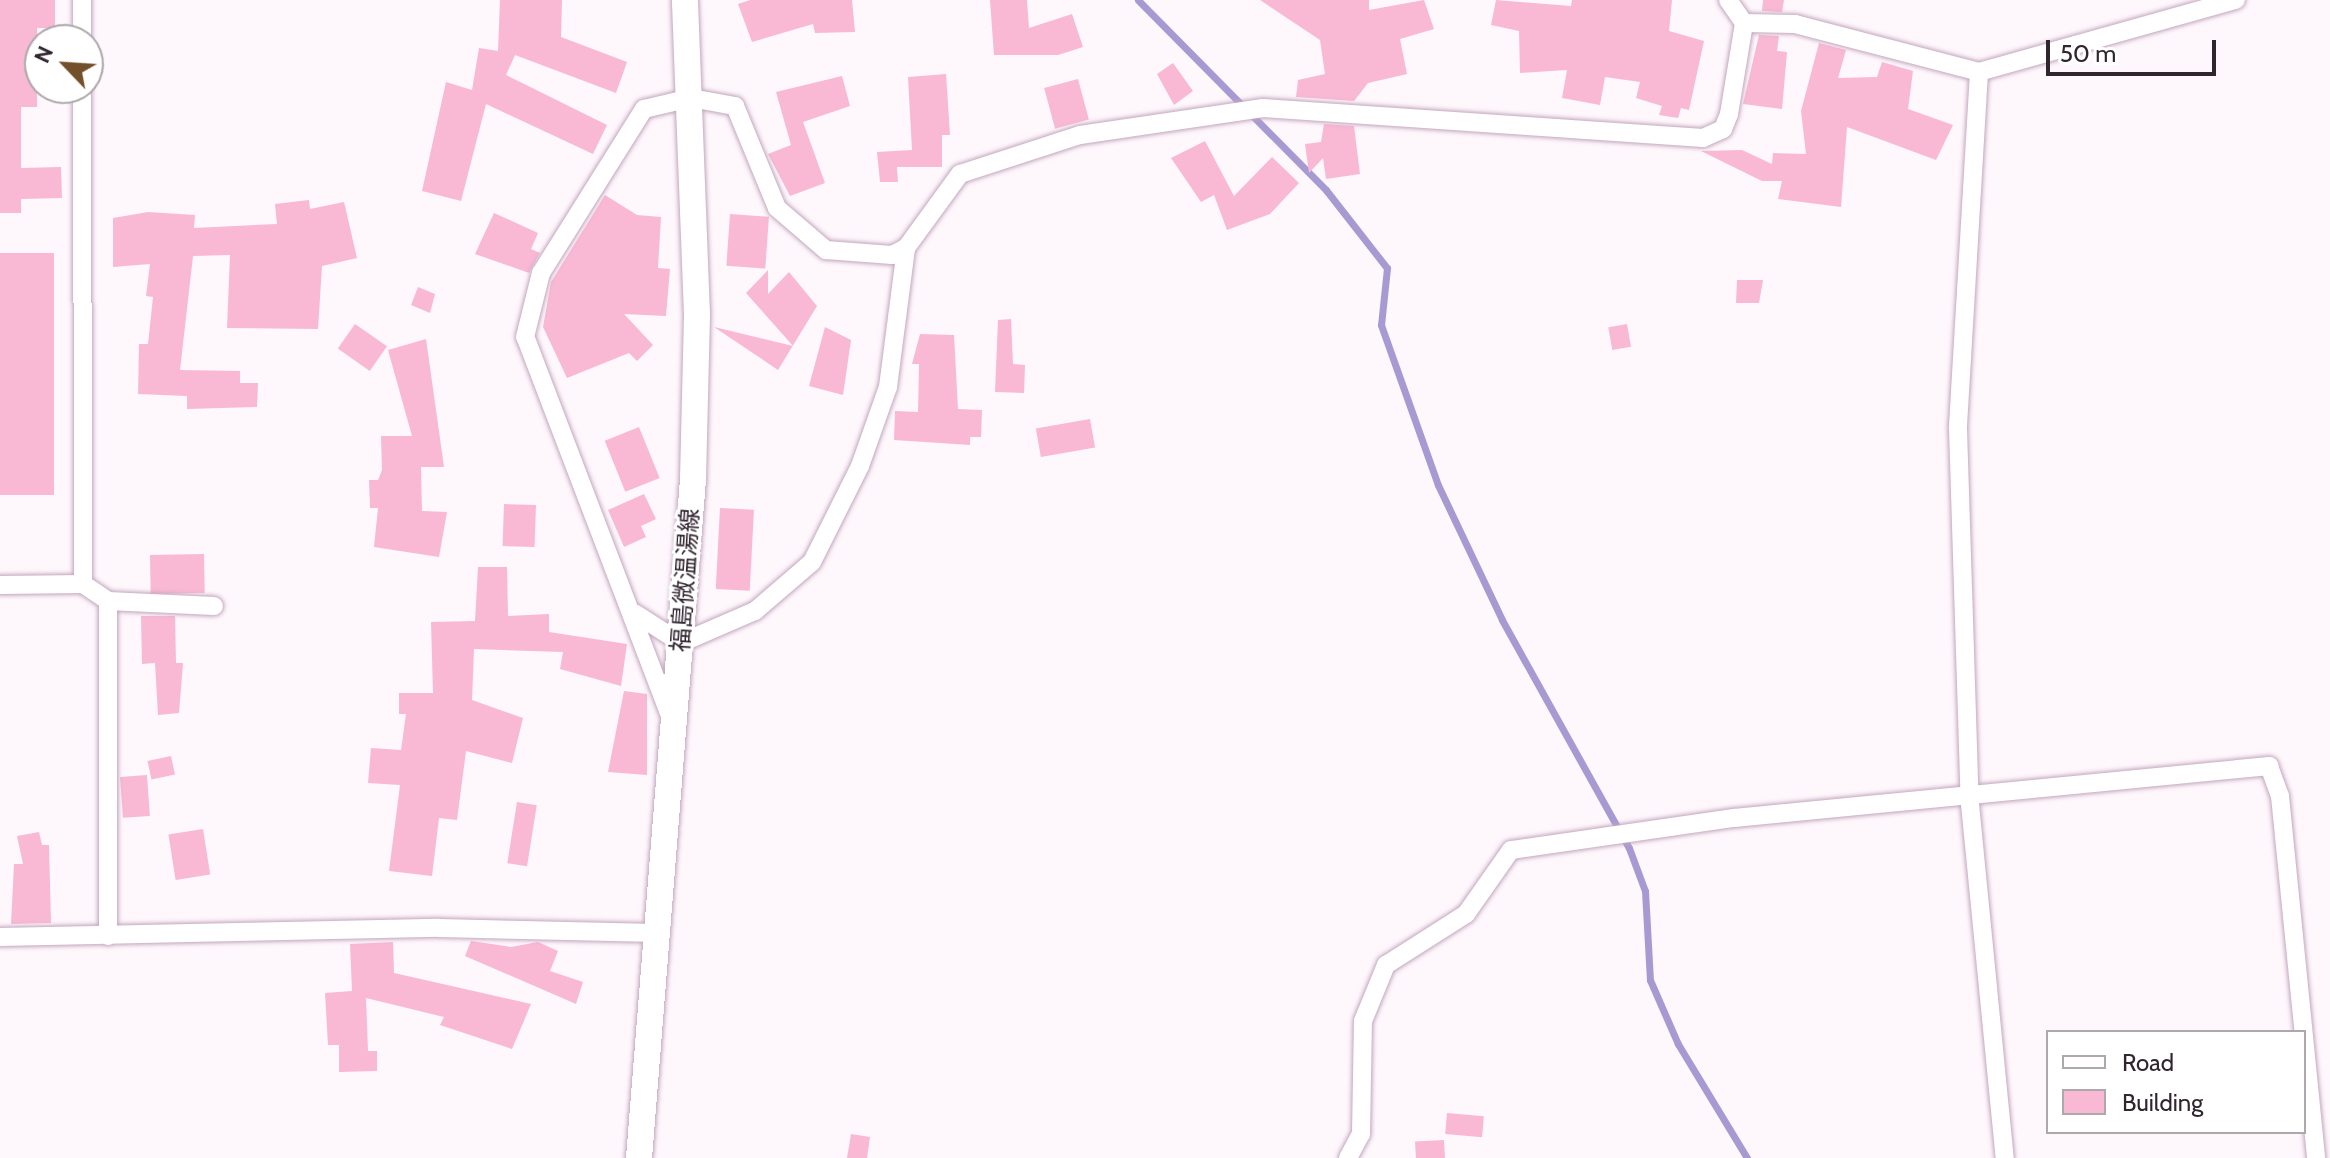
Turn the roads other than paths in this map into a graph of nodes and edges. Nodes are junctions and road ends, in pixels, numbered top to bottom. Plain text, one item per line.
1 (82, 0) edge
2 (685, 0) edge
3 (1728, 0) edge
4 (2236, 0) edge
5 (1744, 23) junction
6 (82, 24) edge
7 (1979, 72) junction
8 (691, 98) junction
9 (82, 104) edge
10 (906, 248) junction
11 (83, 584) junction
12 (0, 585) edge
13 (108, 601) junction
14 (214, 606) dead end
15 (636, 614) junction
16 (681, 643) junction
17 (675, 727) junction
18 (1970, 794) junction
19 (657, 933) junction
20 (108, 936) junction
21 (0, 937) edge
22 (2303, 1030) edge
23 (2306, 1059) edge
24 (639, 1158) edge
25 (1348, 1158) edge
26 (2005, 1158) edge
27 (2316, 1158) edge

1 - 6 street
2 - 8 main road, 福島微温湯線
3 - 5 street
4 - 7 street
5 - 7 street
5 - 10 street
7 - 18 street
8 - 10 street
8 - 15 street
8 - 16 main road, 福島微温湯線
9 - 11 street
10 - 16 street
11 - 12 street
11 - 13 street
13 - 14 street
13 - 20 street
15 - 16 street
15 - 17 street
16 - 17 main road, 福島微温湯線
17 - 19 main road, 福島微温湯線
18 - 22 street
18 - 25 street
18 - 26 street
19 - 20 street
19 - 24 main road, 福島微温湯線
20 - 21 street
23 - 27 street

